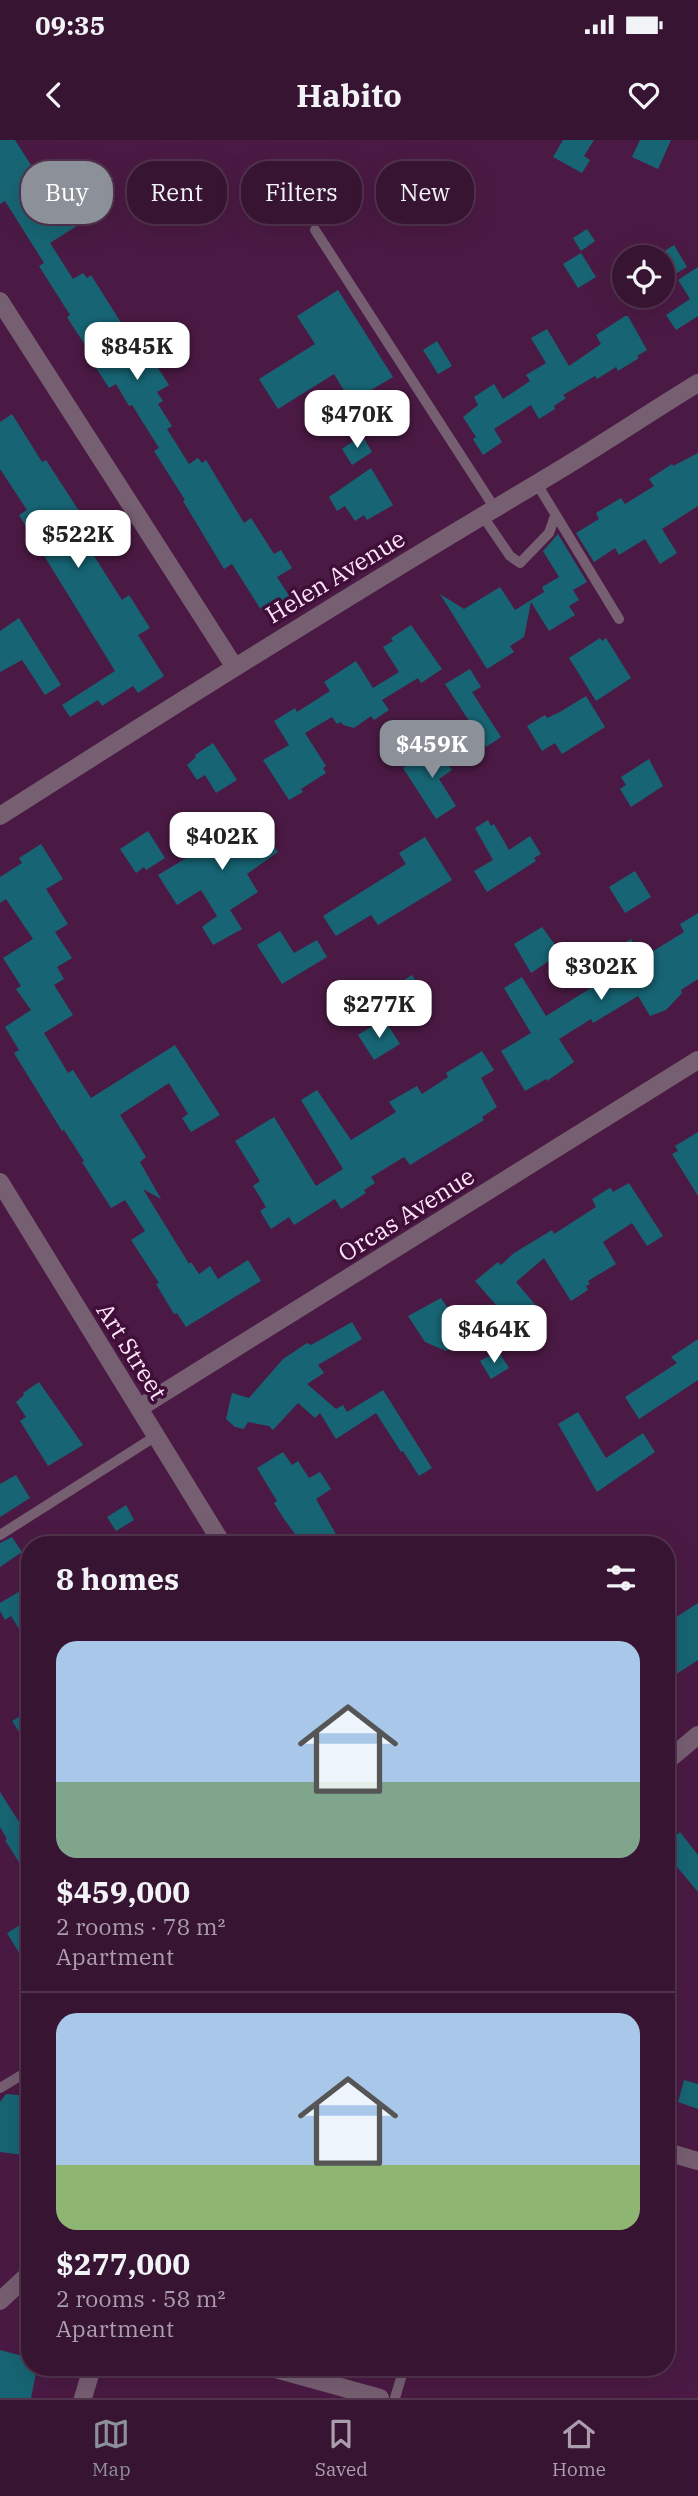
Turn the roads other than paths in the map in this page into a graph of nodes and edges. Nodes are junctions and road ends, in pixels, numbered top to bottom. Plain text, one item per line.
1 (315, 230) dead end
2 (0, 301) edge
3 (698, 383) edge
4 (537, 484) junction
5 (488, 511) junction
6 (555, 516) junction
7 (619, 619) dead end
8 (234, 666) junction
9 (0, 816) edge
10 (698, 1060) edge
11 (0, 1182) edge
12 (139, 1408) junction
13 (156, 1436) junction
14 (0, 1535) edge
15 (217, 1536) edge
16 (698, 1735) edge
17 (675, 1754) edge
18 (21, 2075) edge
19 (0, 2088) edge
20 (675, 2154) edge
21 (698, 2161) edge
22 (21, 2281) edge
23 (0, 2301) edge
24 (90, 2376) edge
25 (301, 2376) edge
26 (402, 2376) edge
27 (83, 2398) edge
28 (380, 2398) edge
29 (395, 2398) edge

1 - 5 lane
2 - 8 street
3 - 4 street, Helen Avenue
4 - 5 street, Helen Avenue
4 - 6 lane
5 - 6 lane
5 - 8 street, Helen Avenue
6 - 7 lane
8 - 9 street, Helen Avenue
10 - 12 street, Orcas Avenue
11 - 12 street, Art Street
12 - 13 street, Art Street
13 - 14 lane
13 - 15 street, Art Street
16 - 17 street
18 - 19 lane
20 - 21 street
22 - 23 street
24 - 27 street
25 - 28 street
26 - 29 lane

